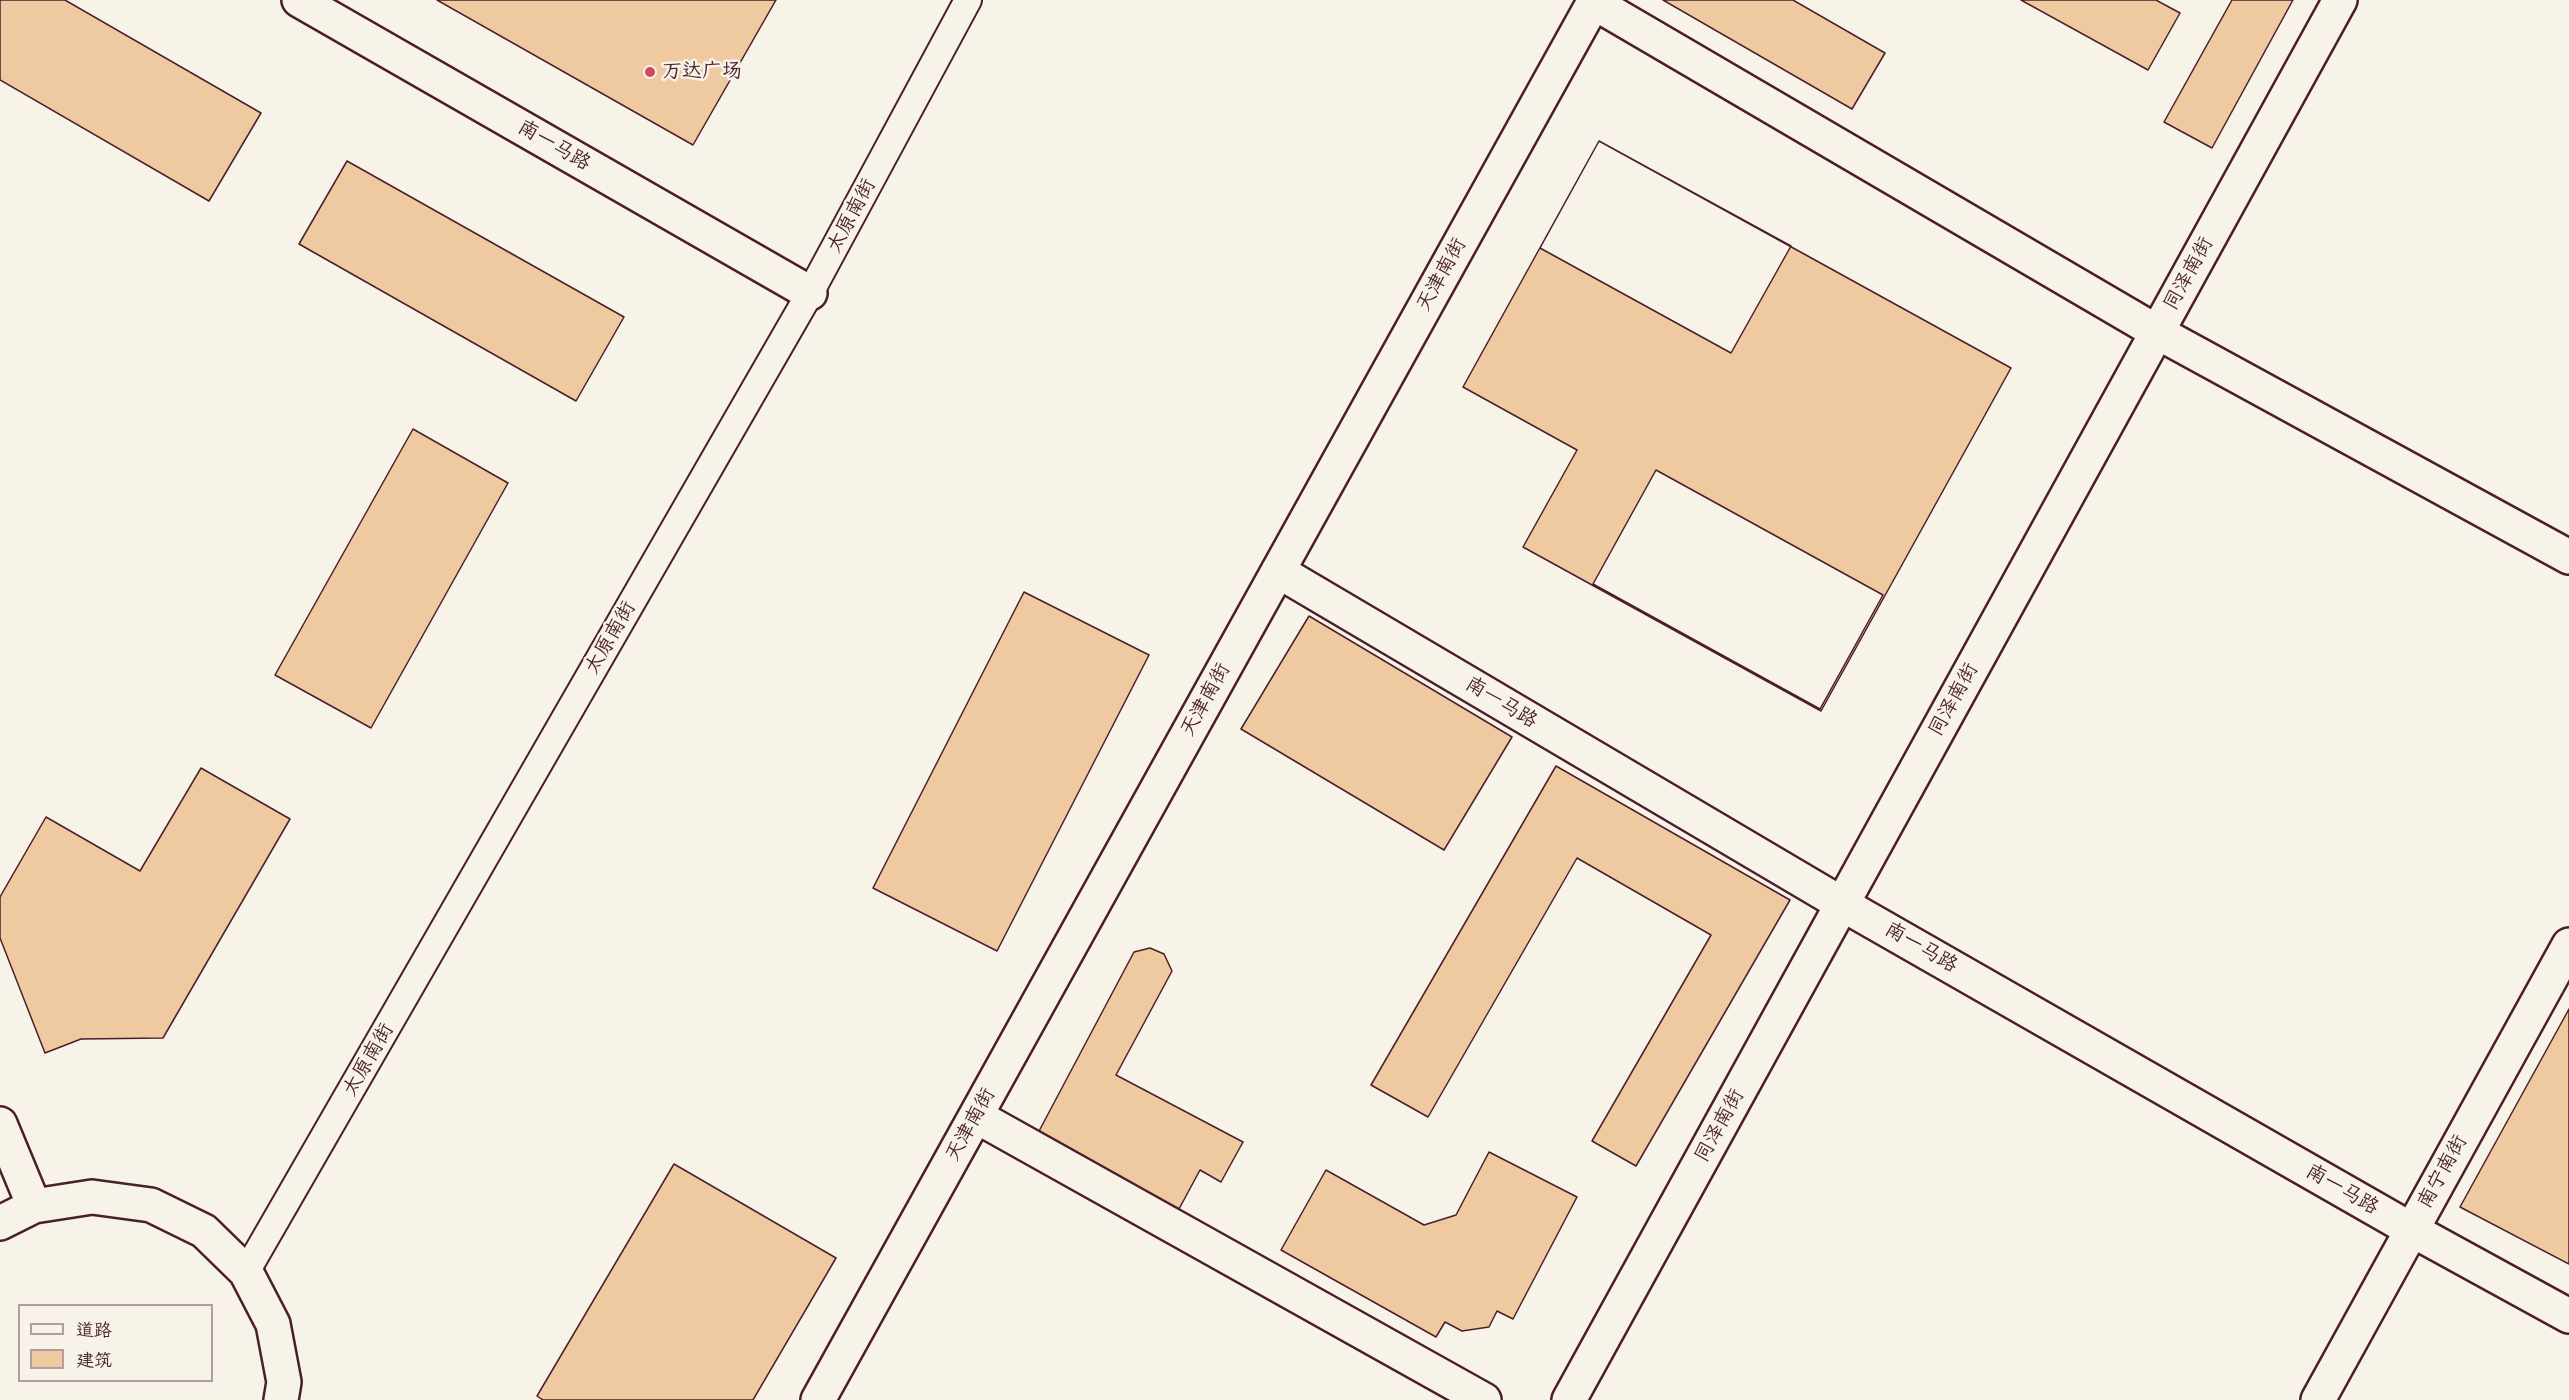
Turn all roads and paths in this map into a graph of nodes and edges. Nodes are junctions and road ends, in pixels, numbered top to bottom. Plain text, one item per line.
1 (299, 0) edge
2 (968, 0) edge
3 (2340, 0) edge
4 (1594, 1) edge
5 (810, 293) junction
6 (2157, 332) junction
7 (2569, 556) edge
8 (1278, 571) junction
9 (1842, 904) junction
10 (2569, 945) edge
11 (976, 1116) junction
12 (0, 1124) edge
13 (34, 1206) junction
14 (0, 1223) edge
15 (2412, 1230) junction
16 (246, 1272) junction
17 (2569, 1316) edge
18 (281, 1400) edge
19 (818, 1400) edge
20 (1484, 1400) edge
21 (1569, 1400) edge
22 (2318, 1400) edge

1 - 5 street, 南一马路
2 - 5 street, 太原南街
3 - 6 street, 同泽南街
4 - 6 street
4 - 8 street, 天津南街
5 - 16 street, 太原南街
6 - 7 street
6 - 9 street, 同泽南街
8 - 9 street, 南一马路
8 - 11 street, 天津南街
9 - 15 street, 南一马路
9 - 21 street, 同泽南街
10 - 15 street, 南宁南街
11 - 19 street, 天津南街
11 - 20 street
12 - 13 street
13 - 14 street
13 - 16 street
15 - 17 street, 南一马路
15 - 22 street, 南宁南街
16 - 18 street

